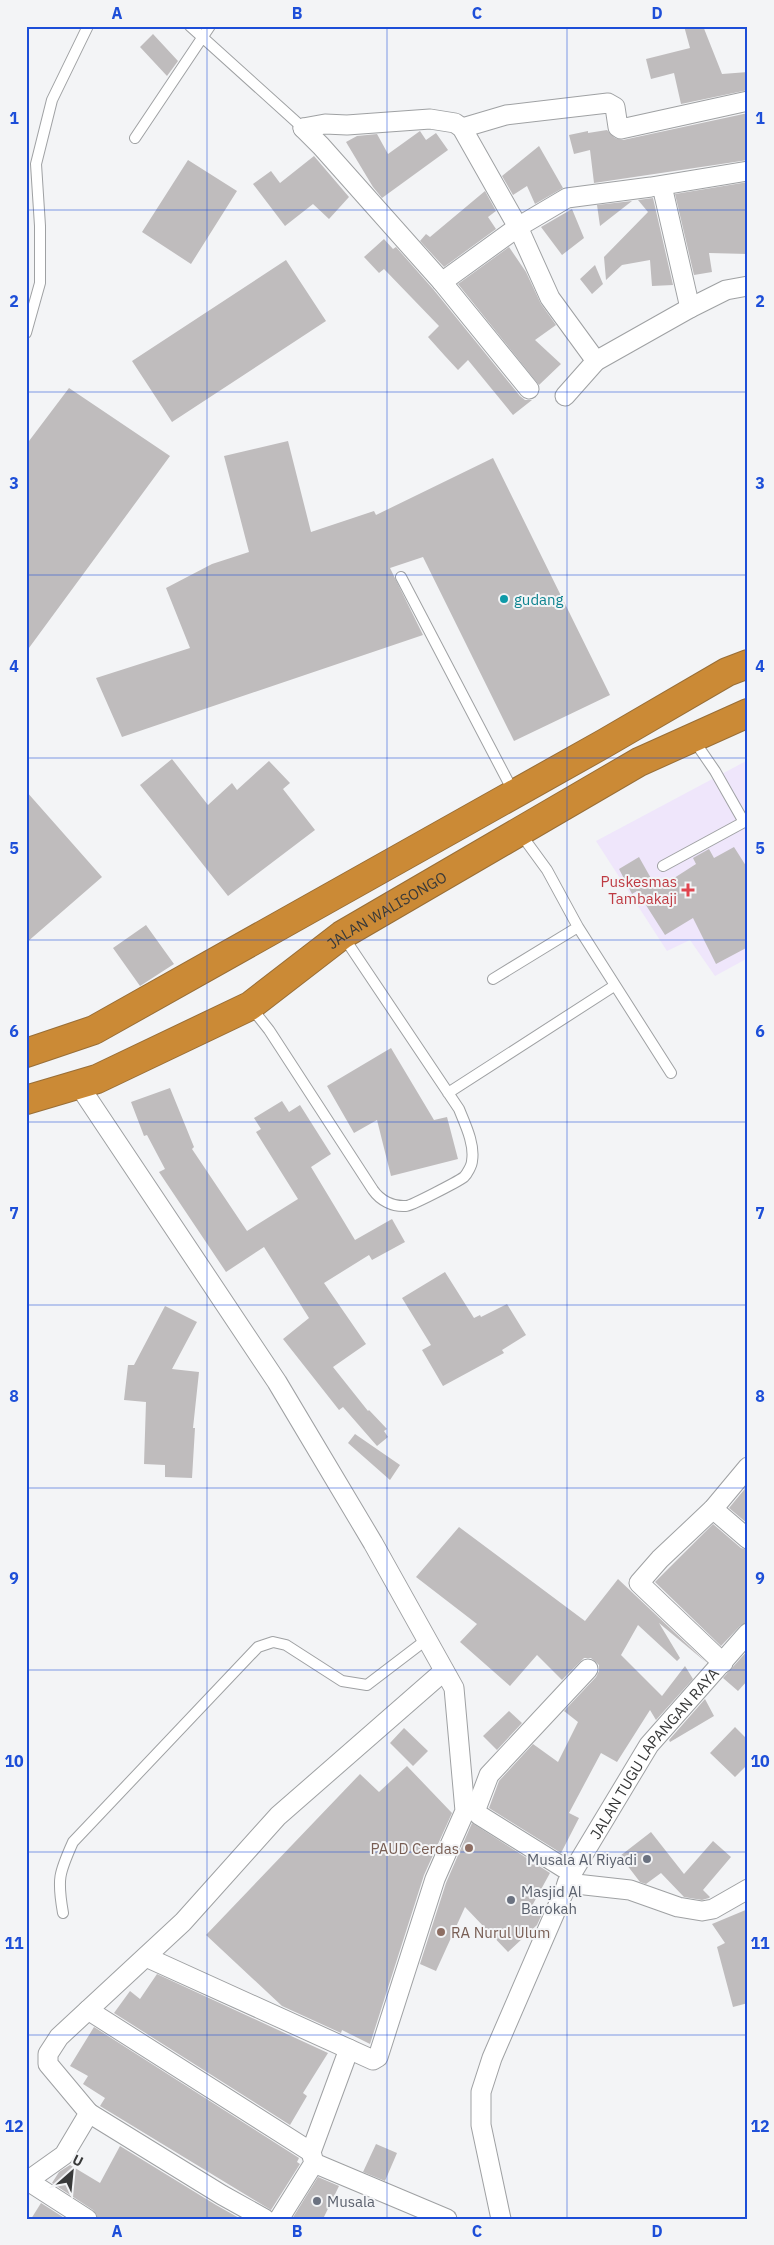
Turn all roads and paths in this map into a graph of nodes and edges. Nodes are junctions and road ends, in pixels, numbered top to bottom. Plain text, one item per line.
1 (88, 26) edge
2 (190, 26) edge
3 (210, 26) edge
4 (202, 36) junction
5 (748, 101) edge
6 (302, 128) junction
7 (462, 128) junction
8 (135, 138) dead end
9 (748, 171) edge
10 (662, 186) junction
11 (518, 227) junction
12 (442, 282) junction
13 (748, 286) edge
14 (690, 308) junction
15 (26, 333) edge
16 (596, 362) junction
17 (529, 389) dead end
18 (565, 396) dead end
19 (401, 577) dead end
20 (748, 664) edge
21 (748, 713) edge
22 (693, 738) junction
23 (515, 794) junction
24 (746, 821) edge
25 (519, 833) junction
26 (663, 866) dead end
27 (578, 926) junction
28 (342, 936) junction
29 (493, 979) dead end
30 (614, 986) junction
31 (250, 1006) junction
32 (26, 1053) edge
33 (671, 1073) dead end
34 (78, 1084) junction
35 (448, 1093) junction
36 (26, 1100) edge
37 (748, 1467) edge
38 (713, 1509) junction
39 (748, 1539) edge
40 (748, 1633) edge
41 (426, 1640) junction
42 (723, 1663) junction
43 (588, 1669) dead end
44 (444, 1671) junction
45 (569, 1878) junction
46 (748, 1889) edge
47 (64, 1913) dead end
48 (146, 1957) junction
49 (88, 2010) junction
50 (349, 2049) junction
51 (89, 2113) junction
52 (312, 2158) junction
53 (27, 2181) edge
54 (87, 2219) edge
55 (265, 2219) edge
56 (279, 2219) edge
57 (447, 2219) edge
58 (501, 2219) edge

1 - 15 lane
2 - 4 lane
3 - 4 lane
4 - 6 lane
4 - 8 lane
5 - 7 street
6 - 7 street
6 - 12 street
7 - 11 street
9 - 10 street
10 - 11 street
10 - 14 street
11 - 12 street
11 - 16 street
12 - 17 street
13 - 14 street
14 - 16 street
16 - 18 street
19 - 23 lane
20 - 23 highway
21 - 22 highway, JALAN WALISONGO
22 - 24 lane
22 - 25 highway, JALAN WALISONGO
23 - 32 highway
24 - 26 lane
25 - 27 lane
25 - 28 highway, JALAN WALISONGO
27 - 29 lane
27 - 30 lane
28 - 31 highway, JALAN WALISONGO
28 - 35 lane
30 - 33 lane
30 - 35 lane
31 - 34 highway, JALAN WALISONGO
31 - 35 lane
34 - 36 highway, JALAN WALISONGO
34 - 41 street
37 - 38 street
38 - 39 street
38 - 42 street
40 - 42 street, JALAN TUGU LAPANGAN RAYA
41 - 44 street
41 - 47 lane
42 - 45 street, JALAN TUGU LAPANGAN RAYA
43 - 45 street
44 - 48 street
44 - 50 street
45 - 46 street
45 - 58 street, JALAN TUGU LAPANGAN RAYA
48 - 49 street
48 - 50 street
49 - 51 street
49 - 52 street
50 - 52 street
51 - 53 street
51 - 55 street
52 - 56 street
52 - 57 street
53 - 54 street

